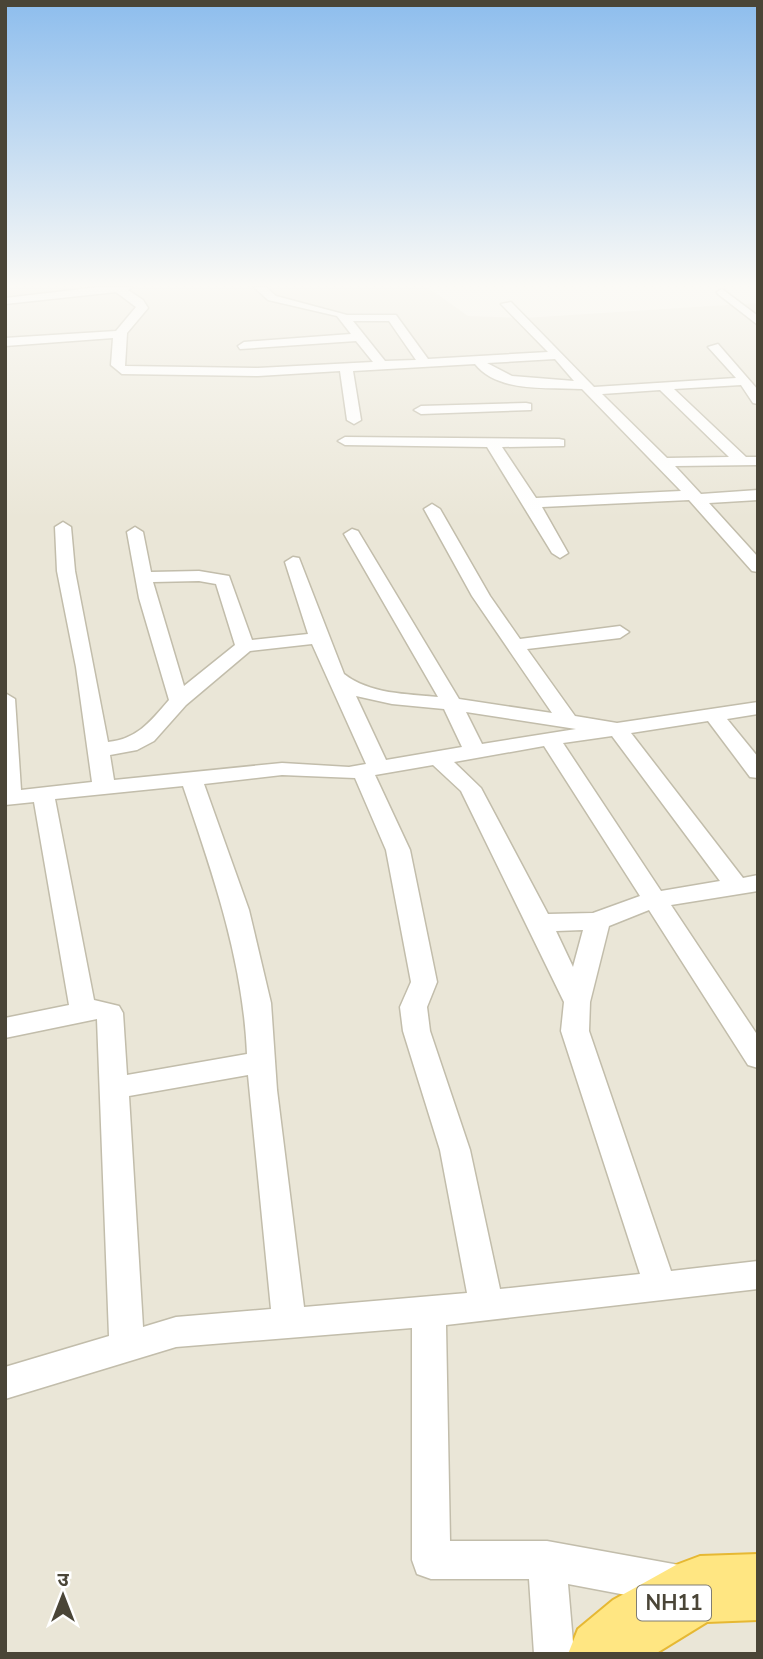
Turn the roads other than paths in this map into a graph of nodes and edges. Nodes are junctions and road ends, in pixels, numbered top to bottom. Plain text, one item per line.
1 (117, 364) edge
2 (381, 364) edge
3 (482, 364) edge
4 (566, 364) edge
5 (729, 364) edge
6 (346, 369) junction
7 (758, 375) edge
8 (742, 378) junction
9 (513, 380) junction
10 (663, 386) junction
11 (586, 388) junction
12 (758, 400) edge
13 (421, 410) dead end
14 (354, 420) dead end
15 (345, 441) dead end
16 (492, 443) junction
17 (559, 443) dead end
18 (740, 459) junction
19 (758, 461) edge
20 (666, 463) junction
21 (758, 495) edge
22 (695, 497) junction
23 (531, 503) junction
24 (432, 509) dead end
25 (63, 527) dead end
26 (135, 532) dead end
27 (352, 534) dead end
28 (559, 553) dead end
29 (293, 562) dead end
30 (758, 567) edge
31 (144, 577) junction
32 (621, 632) dead end
33 (319, 638) junction
34 (515, 645) junction
35 (245, 646) junction
36 (338, 678) junction
37 (5, 699) edge
38 (179, 701) junction
39 (452, 704) junction
40 (758, 708) edge
41 (713, 714) junction
42 (567, 720) junction
43 (617, 729) junction
44 (550, 739) junction
45 (97, 750) junction
46 (475, 752) junction
47 (438, 758) junction
48 (371, 769) junction
49 (758, 772) edge
50 (192, 779) junction
51 (104, 787) junction
52 (43, 793) junction
53 (8, 797) edge
54 (747, 885) edge
55 (655, 901) junction
56 (540, 921) junction
57 (598, 921) junction
58 (577, 1002) junction
59 (83, 1011) junction
60 (5, 1028) edge
61 (758, 1058) edge
62 (262, 1062) junction
63 (115, 1088) junction
64 (758, 1275) edge
65 (660, 1286) junction
66 (486, 1306) junction
67 (429, 1312) junction
68 (289, 1323) junction
69 (127, 1347) junction
70 (5, 1382) edge
71 (547, 1560) junction
72 (729, 1588) edge
73 (554, 1654) edge
74 (603, 1654) edge

1 - 6 street
2 - 6 street
3 - 9 street
4 - 11 street
5 - 8 street
6 - 14 street
7 - 8 street
8 - 10 street
8 - 12 street
9 - 11 street
9 - 13 street
10 - 11 street
10 - 18 street
11 - 20 street
15 - 16 street
16 - 17 street
16 - 23 street
18 - 19 street
18 - 20 street
20 - 22 street
21 - 22 street
22 - 23 street
22 - 30 street
23 - 28 street
24 - 34 street
25 - 45 street
26 - 31 street
27 - 39 street
29 - 33 street
31 - 35 street
31 - 38 street
32 - 34 street
33 - 35 street
33 - 36 street
34 - 42 street
35 - 38 street
36 - 39 street
36 - 48 street
37 - 53 street
38 - 45 street
39 - 42 street
39 - 46 street
40 - 41 street
41 - 43 street
41 - 49 street
42 - 43 street
43 - 44 street
43 - 54 street
44 - 46 street
44 - 55 street
45 - 51 street
46 - 47 street
47 - 48 street
47 - 56 street
48 - 50 street
48 - 66 street
50 - 51 street
50 - 62 street
51 - 52 street
52 - 53 street
52 - 59 street
54 - 55 street
55 - 57 street
55 - 61 street
56 - 57 street
56 - 58 street
57 - 58 street
58 - 65 street
59 - 60 street
59 - 63 street
62 - 63 street
62 - 68 street
63 - 69 street
64 - 65 street
65 - 66 street
66 - 67 street
67 - 68 street
67 - 71 street
68 - 69 street
69 - 70 street
71 - 72 street
71 - 73 street
72 - 74 highway, NH11

